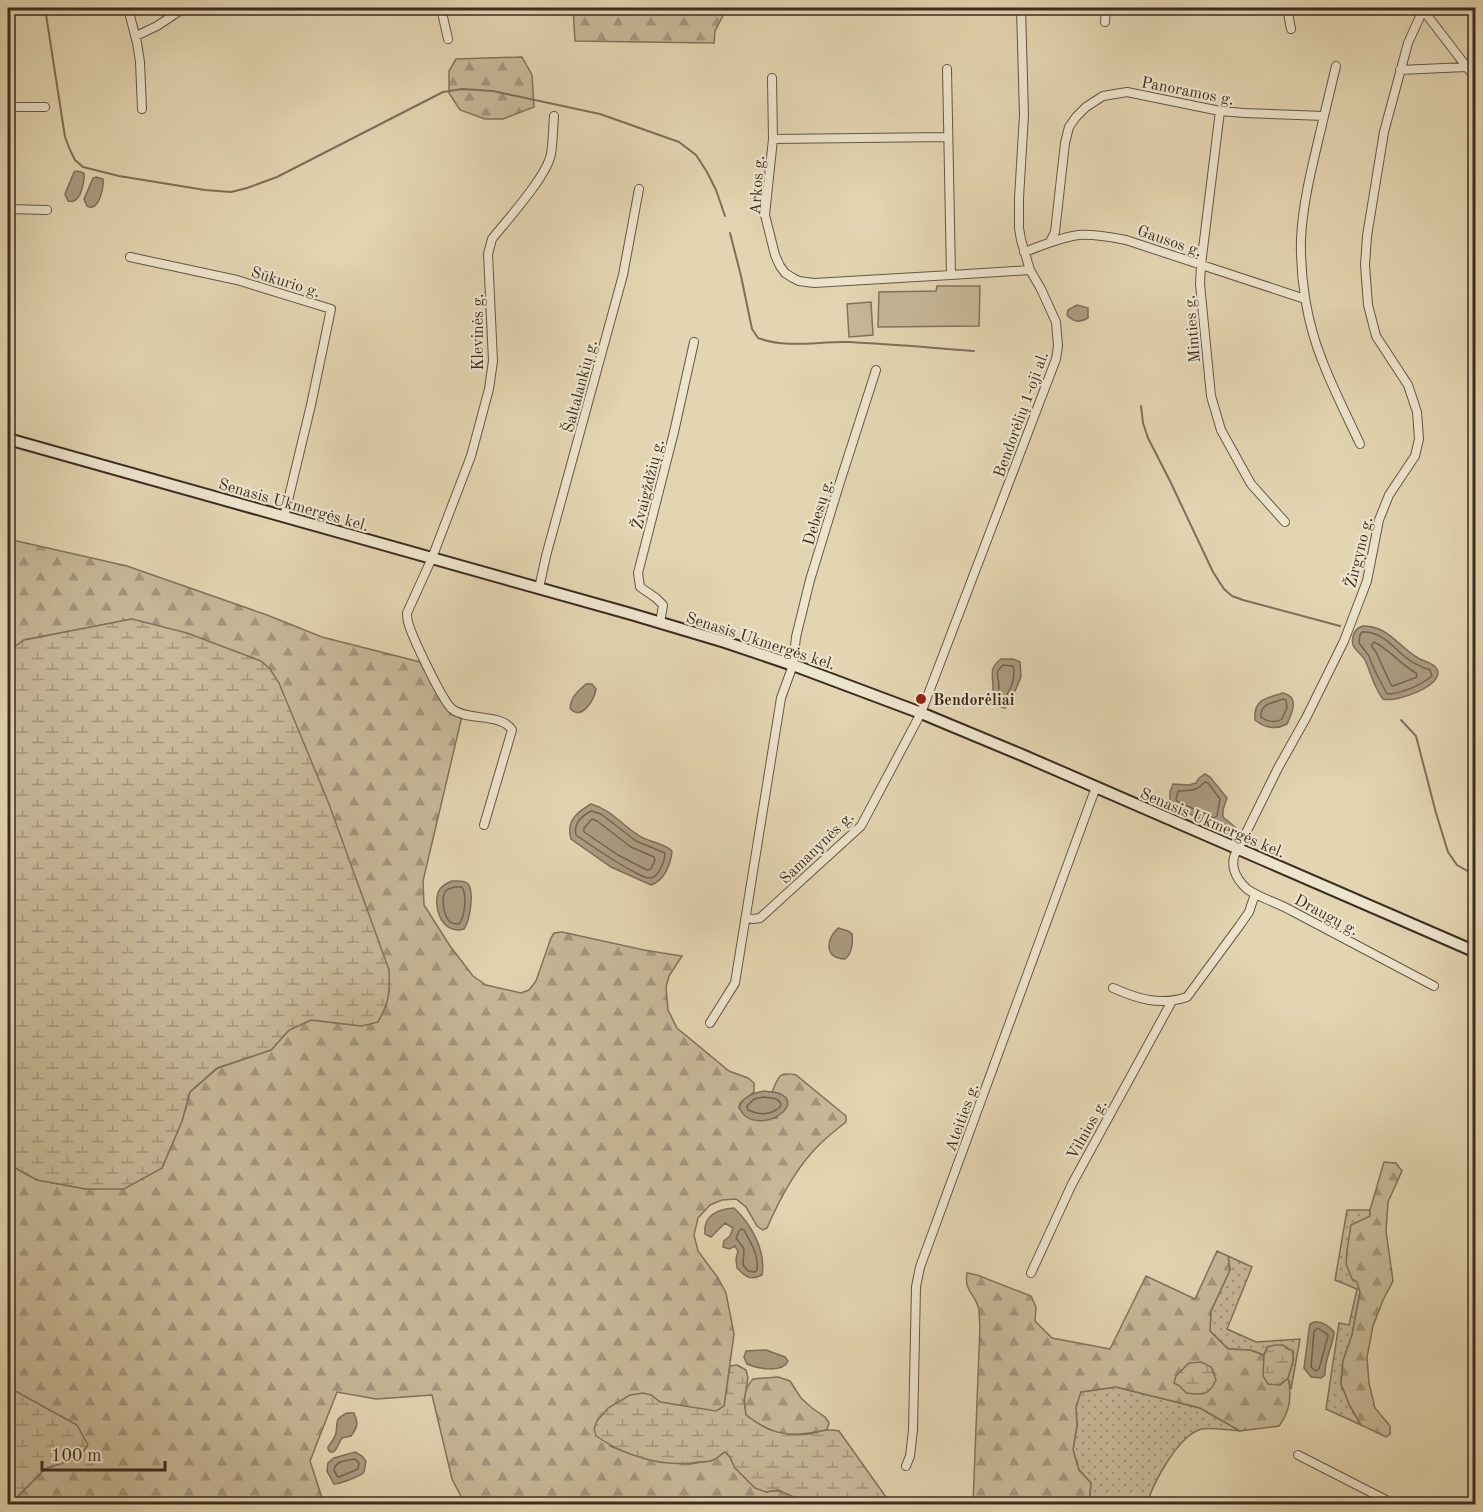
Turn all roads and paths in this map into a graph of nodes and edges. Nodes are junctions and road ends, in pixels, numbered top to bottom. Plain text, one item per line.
1 (12, 8) edge
2 (128, 8) edge
3 (184, 8) edge
4 (441, 8) edge
5 (1021, 8) edge
6 (1106, 8) edge
7 (1287, 8) edge
8 (8, 11) edge
9 (1105, 22) dead end
10 (1291, 29) dead end
11 (136, 36) junction
12 (448, 39) dead end
13 (1336, 66) dead end
14 (1466, 67) junction
15 (947, 69) dead end
16 (1400, 70) junction
17 (1475, 77) edge
18 (772, 78) dead end
19 (8, 107) edge
20 (45, 107) dead end
21 (142, 108) dead end
22 (1220, 111) junction
23 (554, 116) dead end
24 (1324, 117) junction
25 (948, 137) junction
26 (773, 139) junction
27 (639, 189) dead end
28 (8, 209) edge
29 (47, 210) dead end
30 (1050, 242) junction
31 (1024, 252) junction
32 (130, 257) dead end
33 (1201, 265) junction
34 (1030, 270) junction
35 (951, 275) junction
36 (1305, 299) junction
37 (694, 342) dead end
38 (876, 370) dead end
39 (8, 440) edge
40 (1360, 444) dead end
41 (284, 517) junction
42 (1285, 522) dead end
43 (432, 558) junction
44 (539, 588) junction
45 (660, 623) junction
46 (793, 665) junction
47 (921, 713) junction
48 (1096, 787) junction
49 (484, 825) dead end
50 (1238, 849) junction
51 (1255, 894) junction
52 (746, 918) junction
53 (1476, 952) edge
54 (1434, 986) dead end
55 (1113, 988) dead end
56 (1172, 1001) junction
57 (710, 1023) dead end
58 (1031, 1273) dead end
59 (1298, 1455) dead end
60 (906, 1466) dead end
61 (1394, 1504) edge

1 - 8 street
2 - 11 street
3 - 11 street
4 - 12 street
5 - 31 street, Bendorėlių 1-oji al.
6 - 9 street
7 - 10 street
11 - 21 street
13 - 24 street
14 - 16 street
14 - 16 street, Žirgyno g.
14 - 17 street
15 - 25 street
16 - 50 street, Žirgyno g.
18 - 26 street
19 - 20 street
22 - 24 street, Panoramos g.
22 - 30 street, Panoramos g.
22 - 33 street, Minties g.
23 - 43 street, Klevinės g.
24 - 36 street
25 - 26 street, Arkos g.
25 - 35 street
26 - 35 street, Arkos g.
27 - 44 street, Šaltalankių g.
28 - 29 street
30 - 31 street, Gausos g.
30 - 33 street, Gausos g.
31 - 34 street, Bendorėlių 1-oji al.
32 - 41 street, Sūkurio g.
33 - 36 street, Gausos g.
33 - 42 street, Minties g.
34 - 35 street, Arkos g.
34 - 47 street, Bendorėlių 1-oji al.
36 - 40 street
37 - 45 street, Žvaigždžių g.
38 - 46 street, Debesų g.
39 - 41 main road, Senasis Ukmergės kel.
41 - 43 main road, Senasis Ukmergės kel.
43 - 44 main road, Senasis Ukmergės kel.
43 - 49 street, Klevinės g.
44 - 45 main road, Senasis Ukmergės kel.
45 - 46 main road, Senasis Ukmergės kel.
46 - 47 main road, Senasis Ukmergės kel.
46 - 52 street, Samanynės g.
47 - 48 main road, Senasis Ukmergės kel.
47 - 52 street, Samanynės g.
48 - 50 main road, Senasis Ukmergės kel.
48 - 60 street, Ateities g.
50 - 51 street, Draugų g.
50 - 53 main road, Senasis Ukmergės kel.
51 - 54 street, Draugų g.
51 - 56 street, Vilnios g.
52 - 57 street, Samanynės g.
55 - 56 street
56 - 58 street, Vilnios g.
59 - 61 street

